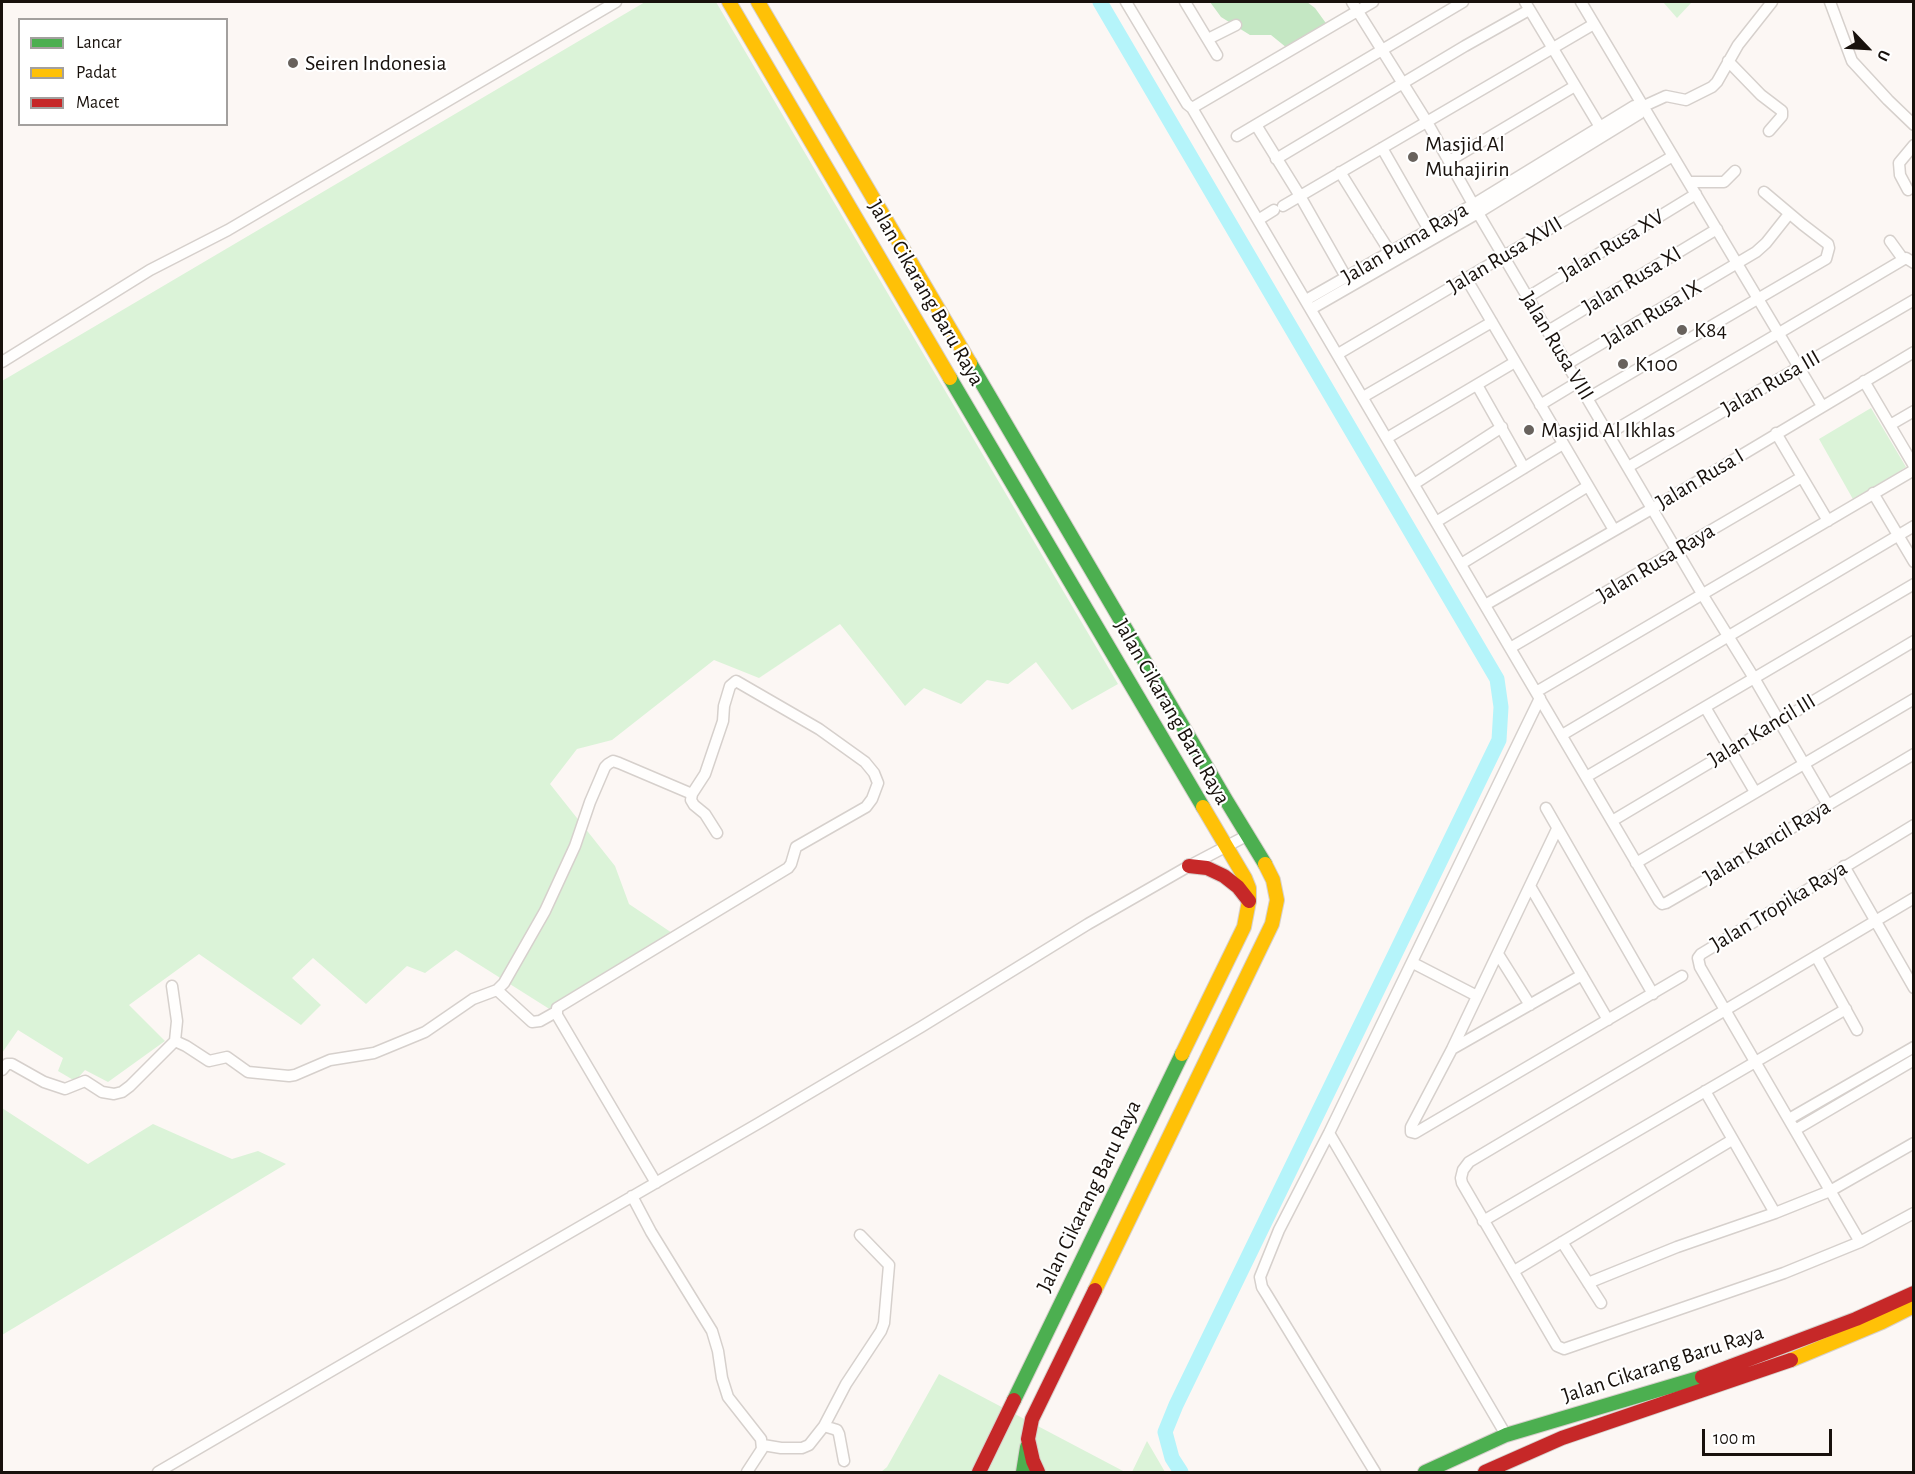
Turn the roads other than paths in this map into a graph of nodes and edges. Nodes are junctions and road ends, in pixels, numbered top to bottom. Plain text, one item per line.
1 (616, 2) edge
2 (729, 2) edge
3 (758, 2) edge
4 (1126, 2) edge
5 (1185, 2) edge
6 (1373, 2) edge
7 (1463, 2) edge
8 (1581, 2) edge
9 (1772, 2) edge
10 (1830, 2) edge
11 (1355, 6) edge
12 (1527, 6) edge
13 (1594, 24) junction
14 (1236, 26) dead end
15 (1208, 39) junction
16 (1552, 48) junction
17 (1381, 49) junction
18 (1217, 54) dead end
19 (1728, 61) junction
20 (1403, 84) junction
21 (1575, 86) junction
22 (1644, 106) junction
23 (1192, 108) junction
24 (1427, 122) junction
25 (1256, 125) junction
26 (1914, 125) edge
27 (1600, 127) junction
28 (1769, 131) dead end
29 (1237, 136) dead end
30 (1914, 145) edge
31 (1382, 148) junction
32 (1673, 156) junction
33 (1276, 159) junction
34 (1449, 161) junction
35 (1735, 171) dead end
36 (1340, 172) junction
37 (1689, 182) junction
38 (1908, 190) dead end
39 (1764, 192) dead end
40 (1696, 194) junction
41 (1300, 196) junction
42 (874, 197) junction
43 (1476, 209) junction
44 (854, 212) junction
45 (1789, 214) junction
46 (1258, 220) junction
47 (1717, 229) junction
48 (1429, 230) junction
49 (1890, 241) dead end
50 (1390, 252) junction
51 (1504, 256) junction
52 (1909, 261) edge
53 (1737, 263) junction
54 (1346, 277) junction
55 (1466, 278) junction
56 (1528, 297) junction
57 (1758, 299) junction
58 (1914, 300) edge
59 (1308, 304) junction
60 (1492, 322) junction
61 (1548, 331) junction
62 (1779, 333) junction
63 (1914, 352) edge
64 (1338, 354) junction
65 (2, 362) edge
66 (1515, 362) junction
67 (1567, 364) junction
68 (1799, 367) junction
69 (1864, 381) junction
70 (1578, 382) junction
71 (1477, 385) junction
72 (1363, 397) junction
73 (1587, 398) junction
74 (1540, 405) junction
75 (1822, 405) junction
76 (1914, 411) edge
77 (1890, 425) junction
78 (1502, 427) junction
79 (1776, 433) junction
80 (1608, 434) junction
81 (1387, 438) junction
82 (1563, 444) junction
83 (1628, 467) junction
84 (1524, 468) junction
85 (1914, 468) edge
86 (1802, 477) junction
87 (1414, 484) junction
88 (1588, 486) junction
89 (1873, 493) junction
90 (1652, 508) junction
91 (1828, 521) junction
92 (1436, 522) junction
93 (1914, 526) edge
94 (1614, 530) junction
95 (1898, 535) junction
96 (1677, 550) junction
97 (1914, 562) edge
98 (1461, 564) junction
99 (1914, 584) edge
100 (1703, 594) junction
101 (1485, 605) junction
102 (1728, 637) junction
103 (1914, 641) edge
104 (1510, 648) junction
105 (1754, 678) junction
106 (1538, 695) junction
107 (1914, 699) edge
108 (1704, 707) junction
109 (1551, 717) junction
110 (1779, 721) junction
111 (1527, 725) junction
112 (1562, 735) junction
113 (1730, 750) junction
114 (1914, 754) edge
115 (1804, 764) junction
116 (1586, 777) junction
117 (1755, 792) junction
118 (692, 794) junction
119 (1828, 805) junction
120 (1545, 808) dead end
121 (1612, 821) junction
122 (1914, 825) edge
123 (1557, 829) junction
124 (717, 833) dead end
125 (1248, 835) junction
126 (1227, 847) junction
127 (1636, 863) junction
128 (1189, 866) junction
129 (1844, 866) junction
130 (1530, 886) junction
131 (1914, 898) edge
132 (1249, 901) junction
133 (1875, 921) junction
134 (1497, 954) junction
135 (1816, 956) junction
136 (1413, 963) junction
137 (1582, 975) junction
138 (1682, 976) dead end
139 (172, 986) dead end
140 (1914, 988) edge
141 (497, 990) junction
142 (1653, 994) junction
143 (1477, 996) junction
144 (1530, 1005) junction
145 (1846, 1009) junction
146 (1725, 1010) junction
147 (556, 1012) junction
148 (1608, 1020) junction
149 (1857, 1030) dead end
150 (175, 1041) junction
151 (1914, 1047) edge
152 (1452, 1049) junction
153 (1914, 1059) edge
154 (1755, 1062) junction
155 (2, 1070) edge
156 (1705, 1091) junction
157 (1789, 1119) junction
158 (1795, 1130) junction
159 (1329, 1133) junction
160 (1732, 1140) junction
161 (1914, 1143) edge
162 (656, 1183) junction
163 (1830, 1191) junction
164 (632, 1196) junction
165 (1774, 1213) junction
166 (1914, 1213) edge
167 (1483, 1221) junction
168 (860, 1234) dead end
169 (1562, 1242) junction
170 (1860, 1242) junction
171 (1514, 1271) junction
172 (1588, 1283) junction
173 (1914, 1293) edge
174 (1601, 1303) dead end
175 (1914, 1306) edge
176 (824, 1426) junction
177 (1506, 1435) junction
178 (1028, 1439) junction
179 (763, 1445) junction
180 (844, 1461) dead end
181 (158, 1473) edge
182 (747, 1473) edge
183 (979, 1473) edge
184 (1023, 1473) edge
185 (1038, 1473) edge
186 (1375, 1473) edge
187 (1425, 1473) edge
188 (1485, 1473) edge

1 - 65 street
2 - 44 main road, Jalan Cikarang Baru Raya
3 - 42 main road, Jalan Cikarang Baru Raya
4 - 23 street
5 - 15 street
6 - 11 street
7 - 17 street
8 - 13 street
9 - 19 street
10 - 26 street
11 - 17 street, Jalan Rusa VIII
11 - 23 street
12 - 16 street
12 - 20 street
13 - 16 street
13 - 22 street
14 - 15 street
15 - 18 street
16 - 21 street
16 - 24 street
17 - 20 street, Jalan Rusa VIII
17 - 25 street
19 - 22 street
19 - 28 street
20 - 24 street, Jalan Rusa VIII
20 - 33 street
21 - 27 street
21 - 34 street
22 - 27 street, Jalan Puma Raya
22 - 32 street
22 - 43 street, Jalan Puma Raya
23 - 46 street
24 - 31 street
24 - 34 street, Jalan Rusa VIII
25 - 29 street
25 - 33 street
27 - 43 street, Jalan Puma Raya
30 - 38 street
31 - 36 street
31 - 48 street
32 - 37 street
32 - 51 street, Jalan Rusa XVII
33 - 41 street
34 - 43 street, Jalan Rusa VIII
35 - 37 street
36 - 41 street
36 - 50 street
37 - 40 street
39 - 45 street
40 - 47 street
40 - 56 street, Jalan Rusa XV
41 - 46 street
41 - 54 street
42 - 44 main road
42 - 125 main road, Jalan Cikarang Baru Raya
43 - 48 street, Jalan Puma Raya
43 - 51 street, Jalan Rusa VIII
43 - 59 street
44 - 126 main road, Jalan Cikarang Baru Raya
45 - 53 street, Jalan Rusa IX
45 - 57 street
46 - 59 street
47 - 53 street
47 - 61 street, Jalan Rusa XI
48 - 50 street, Jalan Puma Raya
49 - 52 street
50 - 54 street, Jalan Puma Raya
51 - 55 street, Jalan Rusa XVII
51 - 56 street, Jalan Rusa VIII
52 - 62 street
53 - 57 street
53 - 67 street, Jalan Rusa IX
54 - 59 street, Jalan Puma Raya
55 - 60 street
55 - 64 street, Jalan Rusa XVII
56 - 61 street, Jalan Rusa VIII
57 - 62 street
57 - 73 street
58 - 68 street, Jalan Rusa III
59 - 64 street
60 - 66 street
60 - 72 street
61 - 67 street, Jalan Rusa VIII
62 - 68 street
62 - 80 street
63 - 69 street, Jalan Rusa I
64 - 72 street
66 - 71 street
66 - 74 street
67 - 70 street, Jalan Rusa VIII
68 - 75 street
68 - 83 street, Jalan Rusa III
69 - 75 street, Jalan Rusa I
69 - 77 street
70 - 73 street, Jalan Rusa VIII
70 - 74 street
71 - 78 street
71 - 81 street
72 - 81 street
73 - 80 street, Jalan Rusa VIII
74 - 82 street
75 - 79 street, Jalan Rusa I
76 - 77 street
77 - 85 street
78 - 84 street
78 - 87 street
79 - 86 street
79 - 90 street, Jalan Rusa I
80 - 83 street, Jalan Rusa VIII
81 - 87 street
82 - 84 street
82 - 88 street
83 - 90 street, Jalan Rusa VIII
84 - 92 street
85 - 89 street
86 - 91 street
86 - 96 street, Jalan Rusa Raya
87 - 92 street
88 - 94 street
88 - 98 street
89 - 91 street
89 - 95 street
90 - 94 street, Jalan Rusa I
90 - 96 street, Jalan Rusa VIII
91 - 100 street
92 - 98 street
93 - 95 street
94 - 101 street, Jalan Rusa I
95 - 97 street
95 - 102 street
96 - 100 street, Jalan Rusa VIII
96 - 104 street, Jalan Rusa Raya
98 - 101 street
99 - 105 street
100 - 102 street, Jalan Rusa VIII
100 - 106 street
101 - 104 street
102 - 105 street, Jalan Rusa VIII
102 - 112 street
103 - 110 street, Jalan Kancil III
104 - 106 street
105 - 108 street
105 - 110 street, Jalan Rusa VIII
106 - 109 street
106 - 111 street
107 - 115 street
108 - 113 street
108 - 116 street
109 - 111 street
109 - 112 street
110 - 113 street, Jalan Kancil III
110 - 115 street, Jalan Rusa VIII
111 - 136 street
112 - 116 street
113 - 117 street
113 - 121 street, Jalan Kancil III
114 - 119 street, Jalan Kancil Raya
115 - 117 street
115 - 119 street, Jalan Rusa VIII
116 - 121 street
117 - 127 street
118 - 124 street
118 - 141 street
118 - 147 street
119 - 127 street, Jalan Kancil Raya
120 - 123 street
121 - 127 street
122 - 129 street, Jalan Tropika Raya
123 - 130 street
123 - 142 street
125 - 126 street
125 - 178 main road, Jalan Cikarang Baru Raya
126 - 128 street
126 - 132 main road, Jalan Cikarang Baru Raya
128 - 132 main road
128 - 162 street
129 - 133 street
129 - 146 street, Jalan Tropika Raya
130 - 134 street
130 - 137 street
131 - 133 street
132 - 183 main road, Jalan Cikarang Baru Raya
133 - 135 street
133 - 140 street
134 - 143 street
134 - 144 street
135 - 145 street
135 - 146 street
136 - 143 street
136 - 159 street
137 - 144 street
137 - 148 street
138 - 142 street
139 - 150 street
141 - 147 street
141 - 150 street
142 - 148 street
143 - 152 street
144 - 152 street
145 - 149 street
145 - 154 street
146 - 154 street
146 - 167 street
147 - 162 street
148 - 152 street
150 - 155 street
151 - 157 street
153 - 158 street
154 - 156 street
154 - 157 street
156 - 160 street
156 - 167 street
157 - 158 street
158 - 163 street
159 - 177 street
159 - 186 street
160 - 165 street
160 - 169 street
161 - 163 street
162 - 164 street
163 - 165 street
163 - 170 street
164 - 179 street
164 - 181 street
165 - 172 street
166 - 170 street
167 - 171 street
168 - 176 street
169 - 171 street
169 - 172 street
170 - 171 street
172 - 174 street
173 - 177 main road, Jalan Cikarang Baru Raya
175 - 188 main road, Jalan Cikarang Baru Raya
176 - 179 street
176 - 180 street
177 - 187 main road, Jalan Cikarang Baru Raya
178 - 184 main road, Jalan Cikarang Baru Raya
178 - 185 main road
179 - 182 street

